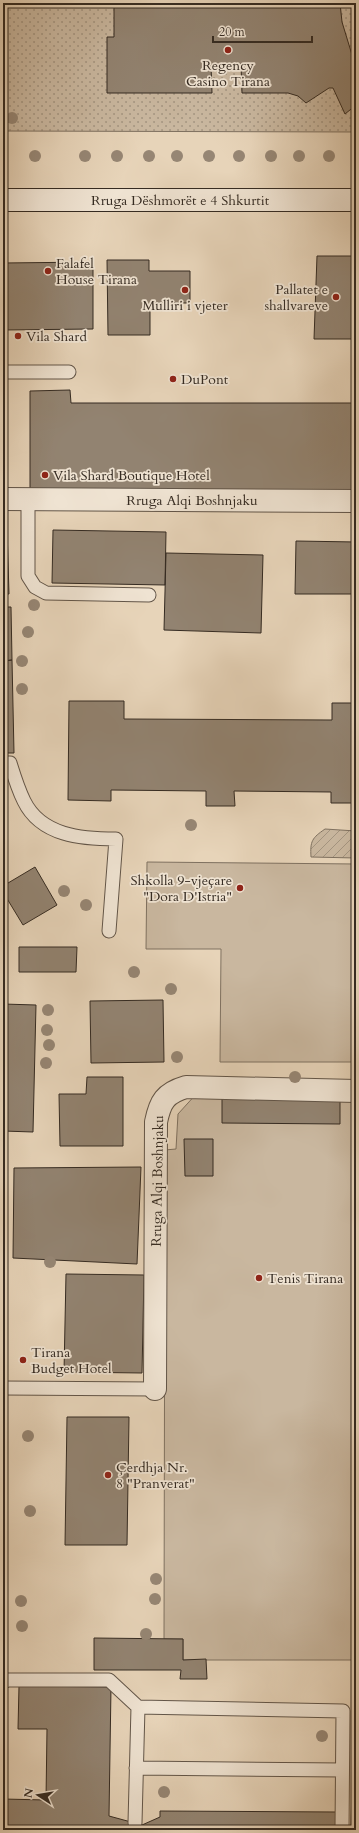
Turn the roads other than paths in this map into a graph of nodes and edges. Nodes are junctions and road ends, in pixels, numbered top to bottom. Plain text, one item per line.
1 (3, 200) edge
2 (356, 200) edge
3 (3, 372) edge
4 (69, 372) dead end
5 (3, 499) edge
6 (28, 499) junction
7 (356, 501) edge
8 (149, 594) dead end
9 (3, 763) edge
10 (109, 931) dead end
11 (356, 1091) edge
12 (3, 1388) edge
13 (155, 1389) joint
14 (3, 1682) edge
15 (138, 1707) junction
16 (136, 1768) junction
17 (342, 1770) junction
18 (135, 1823) dead end
19 (342, 1830) edge

1 - 2 street, Rruga Dëshmorët e 4 Shkurtit
3 - 4 lane
5 - 6 street, Rruga Alqi Boshnjaku
6 - 7 street, Rruga Alqi Boshnjaku
6 - 8 lane
9 - 10 lane
11 - 13 street, Rruga Alqi Boshnjaku
12 - 13 lane
14 - 15 lane
15 - 16 lane
15 - 17 lane
16 - 17 lane
16 - 18 lane
17 - 19 lane

